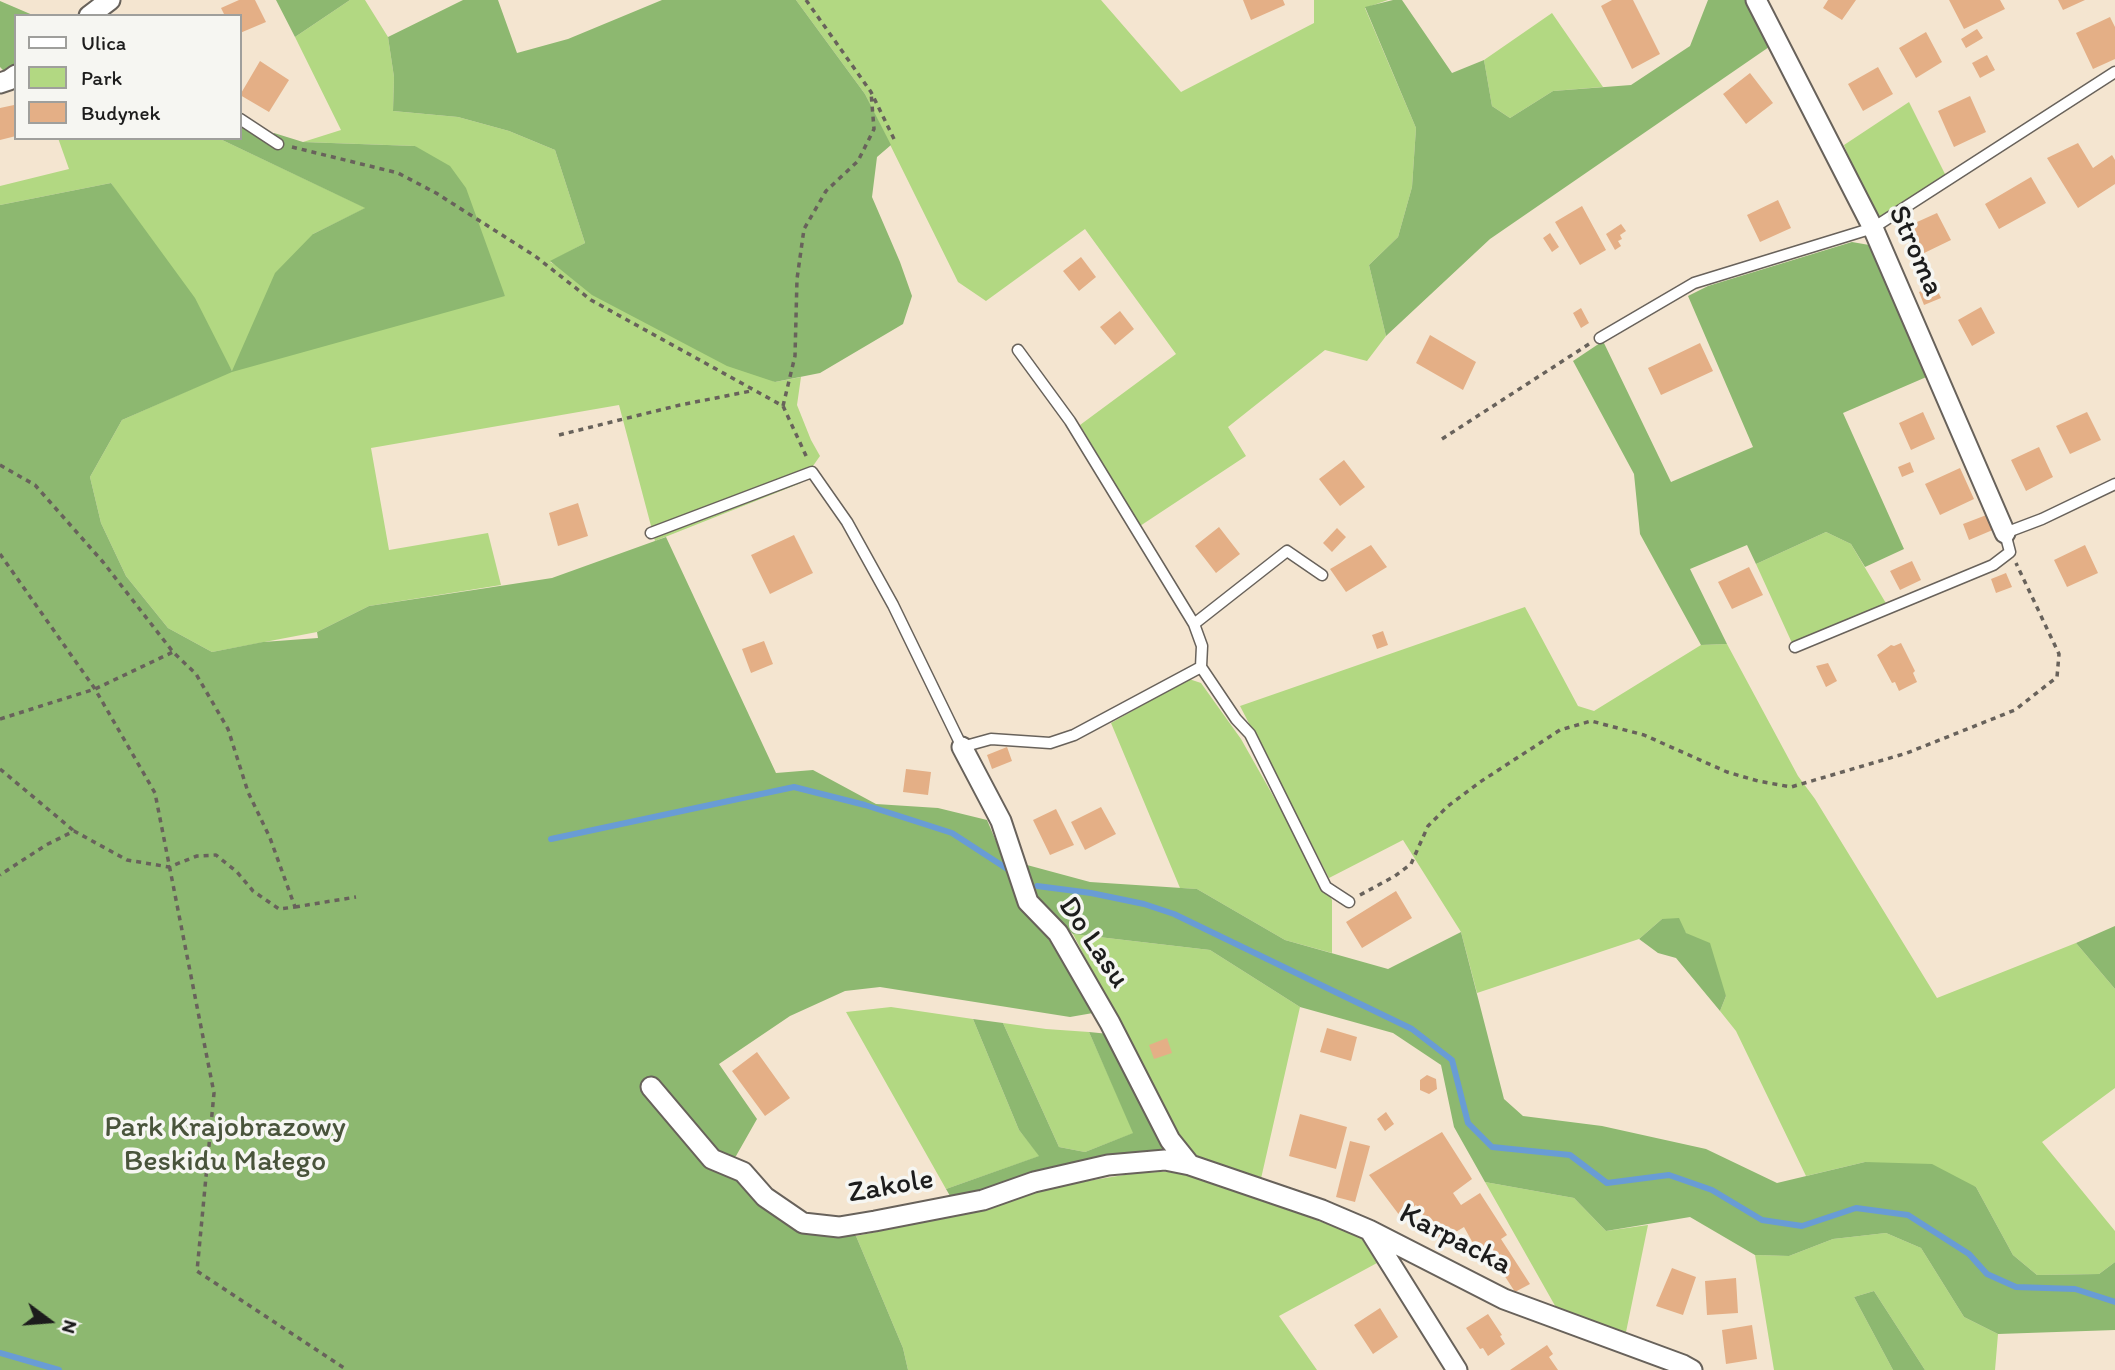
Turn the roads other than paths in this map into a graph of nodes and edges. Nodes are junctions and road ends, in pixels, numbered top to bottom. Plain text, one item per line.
1 (110, 0) edge
2 (1756, 0) edge
3 (92, 14) edge
4 (2115, 72) edge
5 (242, 120) edge
6 (278, 144) road end
7 (1873, 228) junction
8 (1600, 338) road end
9 (1018, 350) dead end
10 (2115, 484) edge
11 (652, 533) dead end
12 (2008, 542) junction
13 (1322, 575) dead end
14 (1194, 624) junction
15 (1795, 647) dead end
16 (1201, 667) junction
17 (962, 747) junction
18 (1349, 902) road end
19 (651, 1087) dead end
20 (1190, 1165) junction
21 (1370, 1230) junction
22 (1457, 1370) edge
23 (1692, 1370) edge

1 - 3 street
2 - 7 street, Stroma
4 - 7 lane
5 - 6 lane
7 - 8 lane
7 - 12 street, Stroma
9 - 14 lane
10 - 12 lane
11 - 17 lane
12 - 15 lane
13 - 14 lane
14 - 16 lane
16 - 17 lane
16 - 18 lane
17 - 20 street, Do Lasu
19 - 20 street, Zakole
20 - 21 street, Karpacka
21 - 22 street
21 - 23 street, Karpacka

